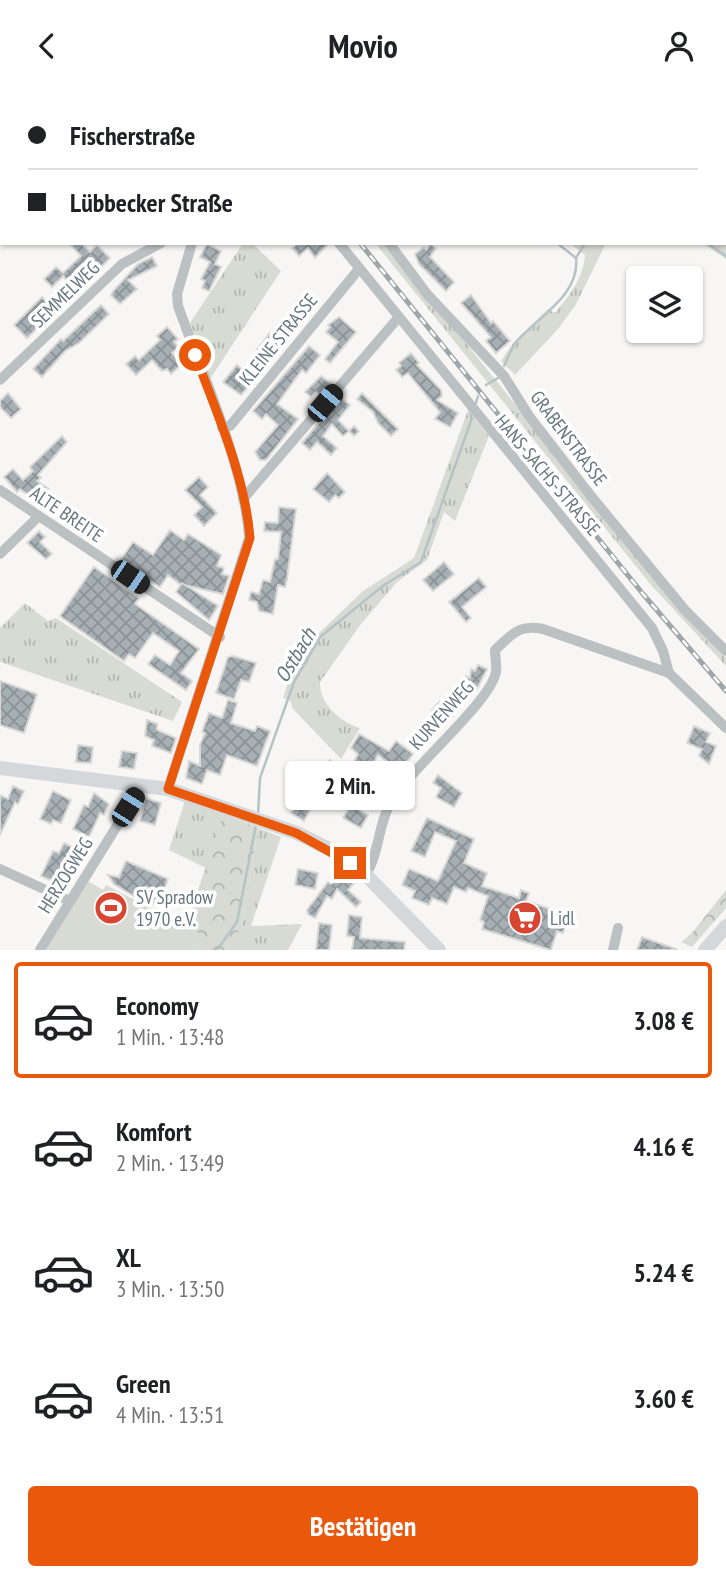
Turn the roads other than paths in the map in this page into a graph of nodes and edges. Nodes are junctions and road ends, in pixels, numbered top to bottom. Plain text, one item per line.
1 (157, 245) edge
2 (191, 245) edge
3 (341, 245) edge
4 (390, 245) edge
5 (359, 269) junction
6 (398, 318) junction
7 (0, 380) edge
8 (222, 428) junction
9 (0, 490) edge
10 (243, 499) junction
11 (39, 516) junction
12 (0, 554) edge
13 (220, 637) junction
14 (663, 650) junction
15 (726, 651) edge
16 (650, 664) junction
17 (669, 673) junction
18 (726, 728) edge
19 (0, 768) edge
20 (143, 784) junction
21 (168, 789) junction
22 (0, 869) edge
23 (366, 875) junction
24 (70, 901) junction
25 (726, 926) edge
26 (618, 928) dead end
27 (40, 950) edge
28 (439, 950) edge
29 (612, 950) edge
30 (705, 950) edge

1 - 7 street, SEMMELWEG
2 - 8 street
3 - 5 street, HANS-SACHS-STRASSE
4 - 15 street, GRABENSTRASSE
5 - 6 street, HANS-SACHS-STRASSE
5 - 8 street, KLEINE STRASSE
6 - 10 street
6 - 14 street, HANS-SACHS-STRASSE
8 - 10 street
9 - 11 street, ALTE BREITE
10 - 13 street
11 - 12 street
11 - 13 street, ALTE BREITE
13 - 21 street
14 - 16 street
14 - 17 street, HANS-SACHS-STRASSE
16 - 17 street, KURVENWEG
16 - 23 street, KURVENWEG
17 - 18 street
19 - 20 main road
20 - 21 main road
20 - 24 street, HERZOGWEG
21 - 23 main road
22 - 24 street
23 - 28 main road
24 - 27 street, HERZOGWEG
25 - 30 main road
26 - 29 street

